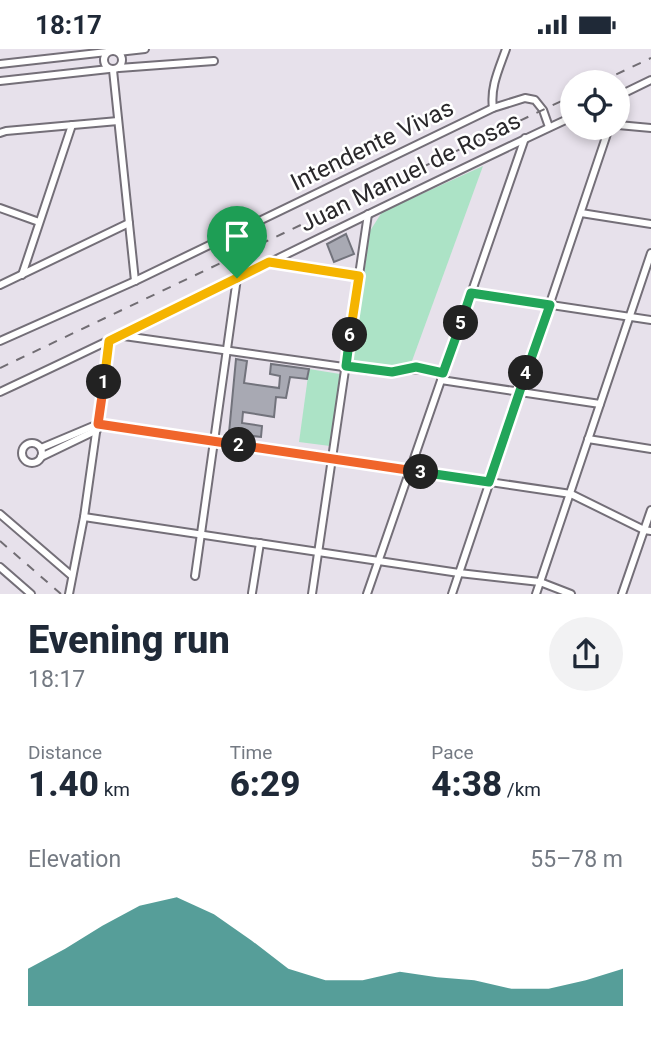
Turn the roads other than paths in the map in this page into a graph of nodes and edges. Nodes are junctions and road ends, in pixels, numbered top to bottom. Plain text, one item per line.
1 (145, 49) edge
2 (506, 49) edge
3 (114, 51) edge
4 (214, 61) dead end
5 (0, 64) edge
6 (114, 69) junction
7 (651, 80) edge
8 (0, 81) edge
9 (630, 90) edge
10 (493, 108) junction
11 (118, 121) junction
12 (560, 122) edge
13 (72, 125) junction
14 (630, 126) edge
15 (549, 127) junction
16 (651, 128) edge
17 (0, 133) edge
18 (525, 138) junction
19 (605, 140) edge
20 (0, 208) edge
21 (581, 213) junction
22 (368, 214) junction
23 (39, 222) junction
24 (129, 223) junction
25 (651, 224) edge
26 (651, 253) edge
27 (269, 262) junction
28 (22, 275) junction
29 (359, 276) junction
30 (237, 278) junction
31 (135, 281) junction
32 (0, 285) edge
33 (471, 293) junction
34 (550, 305) junction
35 (628, 317) junction
36 (651, 320) edge
37 (123, 335) junction
38 (0, 341) edge
39 (109, 341) junction
40 (227, 350) junction
41 (346, 366) junction
42 (442, 377) junction
43 (0, 391) edge
44 (520, 392) junction
45 (600, 404) junction
46 (98, 427) junction
47 (588, 439) junction
48 (214, 441) junction
49 (41, 448) junction
50 (651, 449) edge
51 (41, 457) junction
52 (332, 459) junction
53 (410, 470) junction
54 (489, 482) junction
55 (571, 494) junction
56 (651, 510) edge
57 (0, 514) edge
58 (83, 517) junction
59 (648, 531) edge
60 (200, 535) junction
61 (260, 543) junction
62 (318, 552) junction
63 (379, 561) junction
64 (0, 567) edge
65 (459, 573) junction
66 (72, 576) junction
67 (195, 576) dead end
68 (540, 582) junction
69 (252, 593) edge
70 (31, 594) edge
71 (69, 594) edge
72 (312, 594) edge
73 (367, 594) edge
74 (452, 594) edge
75 (536, 594) edge
76 (571, 594) edge
77 (622, 594) edge

1 - 3 street
2 - 10 street
3 - 5 street
3 - 6 street
3 - 6 street
4 - 6 street
6 - 8 street
6 - 11 street
7 - 9 street
10 - 15 street, Intendente Vivas
10 - 31 street, Intendente Vivas
11 - 13 street
11 - 24 street
12 - 15 street, Juan Manuel de Rosas
13 - 17 street
13 - 23 street
14 - 16 street
15 - 18 street, Juan Manuel de Rosas
18 - 22 street, Juan Manuel de Rosas
18 - 33 street
19 - 21 street
20 - 23 street
21 - 25 street
21 - 34 street
22 - 27 street, Juan Manuel de Rosas
22 - 29 street
23 - 28 street
24 - 28 street
24 - 31 street
26 - 35 street
27 - 29 street
27 - 30 street, Juan Manuel de Rosas
28 - 32 street
29 - 41 street
30 - 37 street, Juan Manuel de Rosas
30 - 40 street
31 - 38 street, Intendente Vivas
33 - 34 street
33 - 42 street
34 - 35 street
34 - 44 street
35 - 36 street
35 - 45 street
37 - 39 street, Juan Manuel de Rosas
37 - 40 street
39 - 43 street, Juan Manuel de Rosas
39 - 46 street
40 - 41 street
40 - 48 street
41 - 42 street
41 - 52 street
42 - 44 street
42 - 53 street
44 - 45 street
44 - 54 street
45 - 47 street
46 - 48 street
46 - 49 street
46 - 51 street
46 - 58 street
47 - 50 street
47 - 55 street
48 - 52 street
48 - 60 street
49 - 51 street
49 - 51 street
52 - 53 street
52 - 62 street
53 - 54 street
53 - 63 street
54 - 55 street
54 - 65 street
55 - 59 street
55 - 68 street
56 - 59 street
57 - 66 street
58 - 60 street
58 - 66 street
59 - 77 street
60 - 61 street
60 - 67 street
61 - 62 street
61 - 69 street
62 - 63 street
62 - 72 street
63 - 65 street
63 - 73 street
64 - 70 street
65 - 68 street
65 - 74 street
66 - 71 street
68 - 75 street
68 - 76 street

